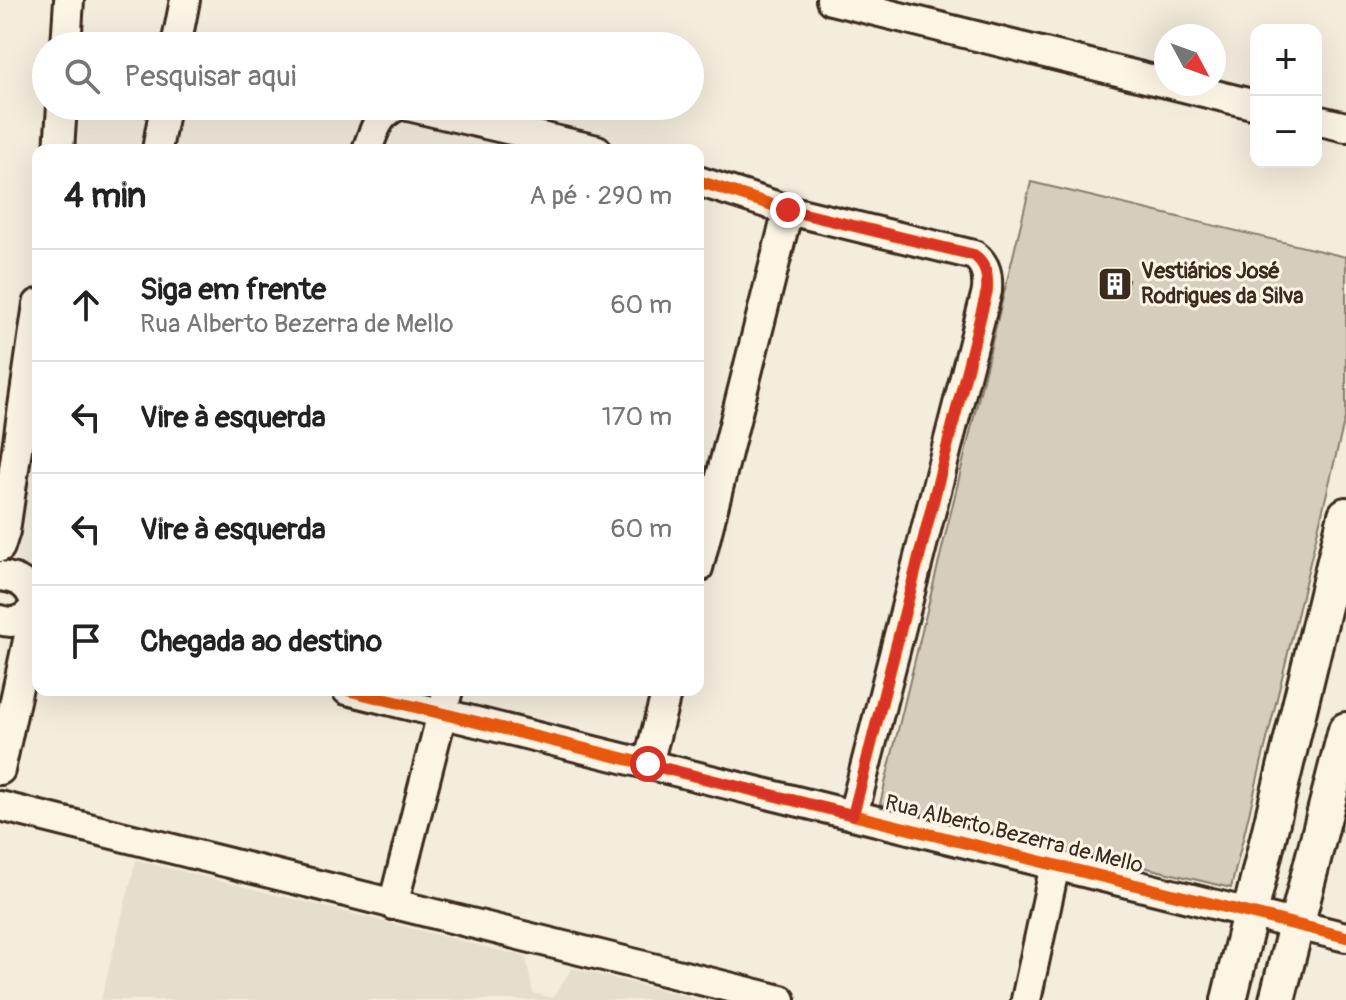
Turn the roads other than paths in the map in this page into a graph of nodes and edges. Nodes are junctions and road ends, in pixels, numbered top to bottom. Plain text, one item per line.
1 (69, 0) edge
2 (185, 0) edge
3 (846, 2) edge
4 (67, 32) edge
5 (179, 32) edge
6 (1154, 79) edge
7 (1220, 96) edge
8 (1250, 104) edge
9 (61, 120) edge
10 (162, 120) edge
11 (378, 120) edge
12 (468, 120) edge
13 (1322, 121) edge
14 (1346, 127) edge
15 (59, 144) edge
16 (158, 144) edge
17 (369, 144) edge
18 (571, 144) edge
19 (704, 183) edge
20 (788, 210) junction
21 (32, 345) edge
22 (1346, 515) edge
23 (704, 544) edge
24 (0, 547) edge
25 (0, 576) edge
26 (32, 596) edge
27 (32, 610) edge
28 (0, 620) edge
29 (32, 629) edge
30 (396, 696) edge
31 (665, 696) edge
32 (445, 702) edge
33 (1346, 730) edge
34 (648, 764) junction
35 (0, 770) edge
36 (0, 806) edge
37 (853, 815) junction
38 (1055, 865) junction
39 (393, 905) junction
40 (1250, 912) junction
41 (1298, 925) junction
42 (1346, 937) edge
43 (781, 1000) edge
44 (1026, 1000) edge
45 (1229, 1000) edge
46 (1277, 1000) edge

1 - 4 street
2 - 5 street
3 - 6 street
7 - 8 street
9 - 15 street
10 - 16 street
11 - 17 street
12 - 18 street
13 - 14 street
19 - 20 street
20 - 23 street
20 - 37 street
21 - 24 street
22 - 40 main road
25 - 26 street
27 - 28 street
29 - 35 street
30 - 32 street, Rua Alberto Bezerra de Mello
31 - 34 street
32 - 34 street, Rua Alberto Bezerra de Mello
32 - 39 street
33 - 41 main road
34 - 37 street, Rua Alberto Bezerra de Mello
36 - 39 street
37 - 38 street, Rua Alberto Bezerra de Mello
38 - 40 street, Rua Alberto Bezerra de Mello
38 - 44 street
39 - 43 street
40 - 41 street, Rua Alberto Bezerra de Mello
40 - 45 main road
41 - 42 street, Rua Alberto Bezerra de Mello
41 - 46 main road

